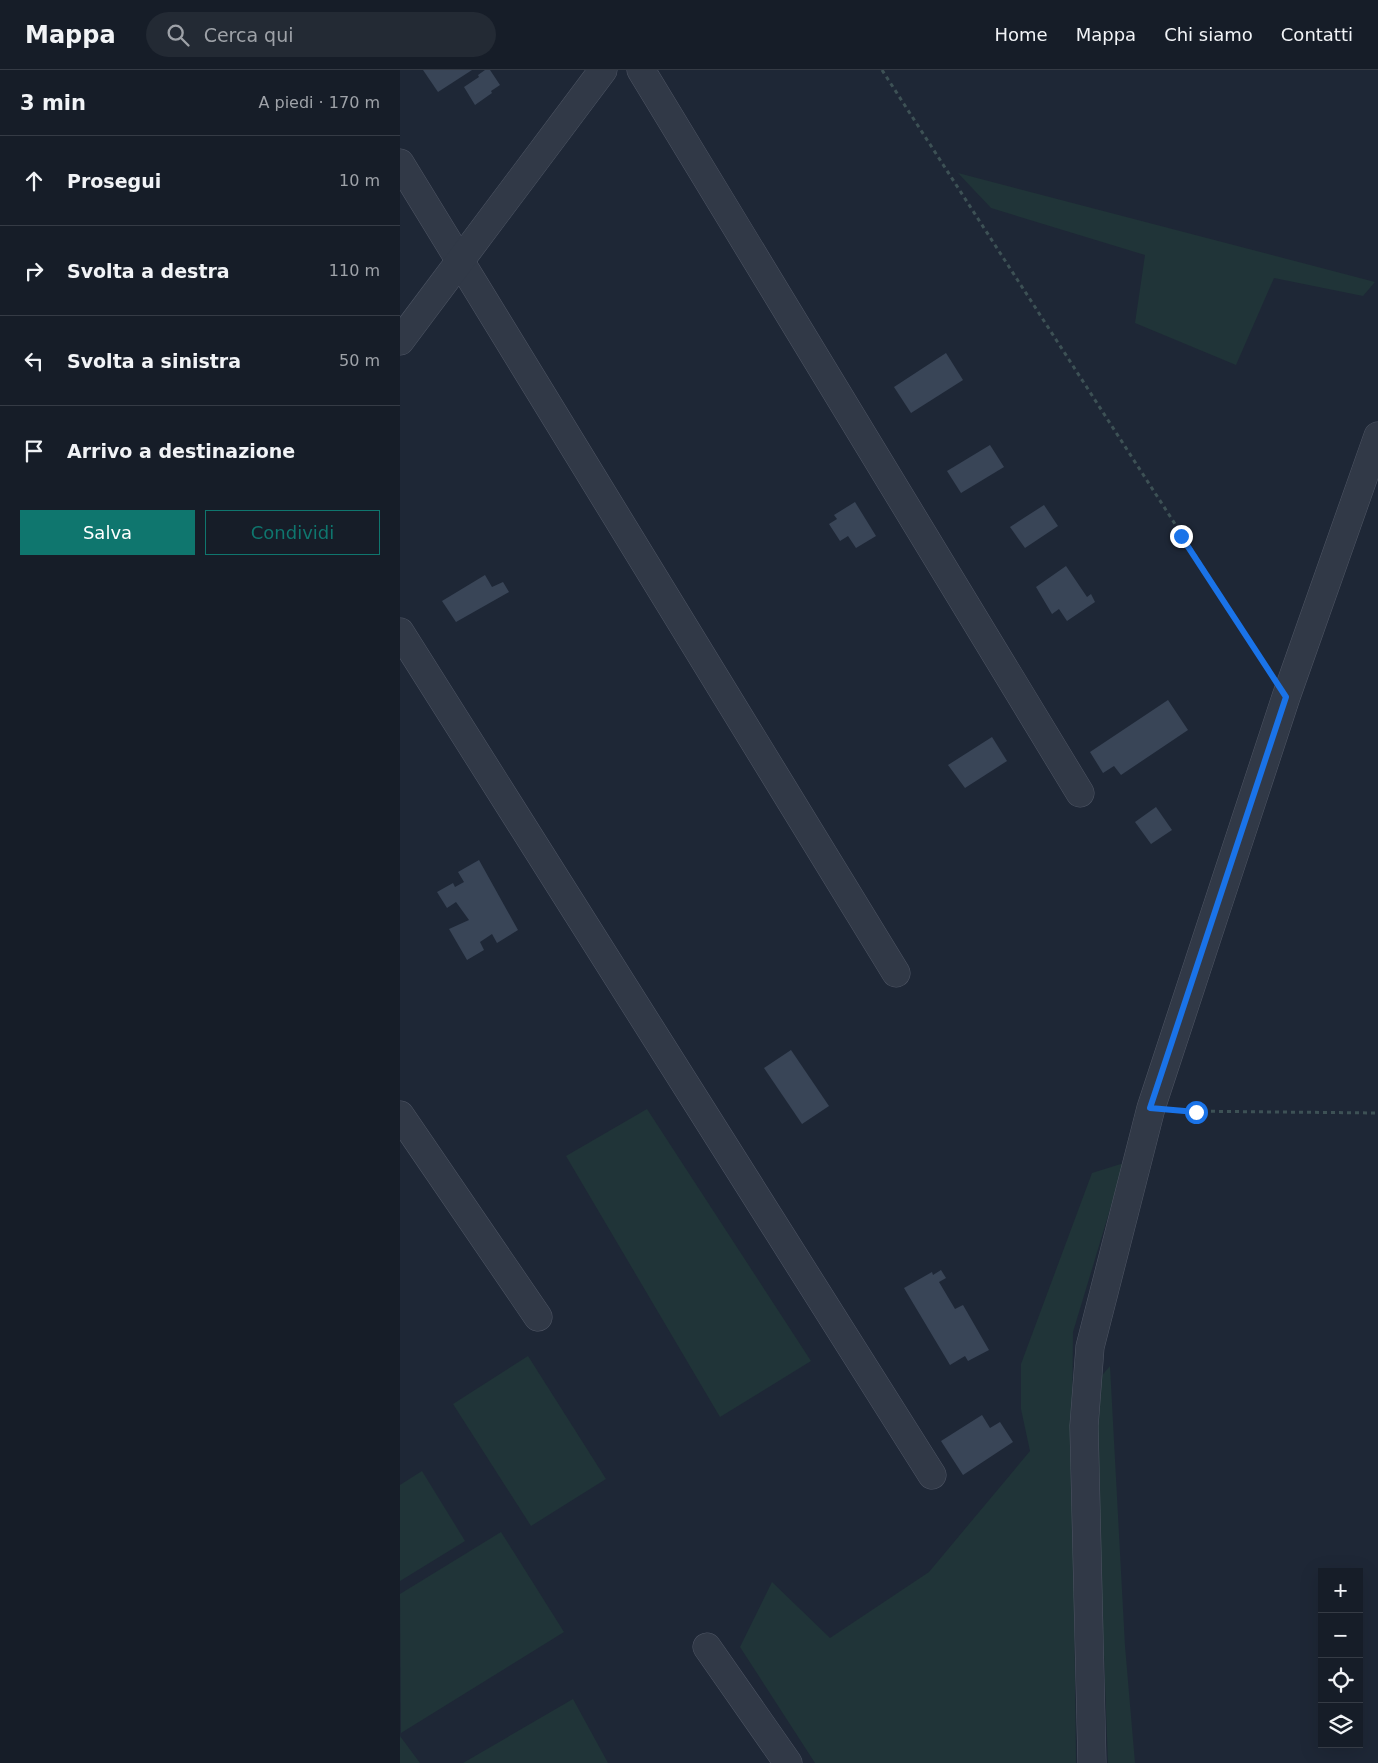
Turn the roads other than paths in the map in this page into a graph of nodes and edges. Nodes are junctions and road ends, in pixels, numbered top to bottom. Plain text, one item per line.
1 (603, 70) edge
2 (641, 70) edge
3 (400, 163) edge
4 (461, 259) junction
5 (400, 341) edge
6 (1378, 436) edge
7 (400, 632) edge
8 (1080, 794) dead end
9 (896, 973) dead end
10 (400, 1115) edge
11 (538, 1317) dead end
12 (932, 1476) dead end
13 (707, 1646) dead end
14 (788, 1763) edge
15 (1092, 1763) edge

1 - 4 street
2 - 8 street
3 - 4 street
4 - 5 street
4 - 9 street
6 - 15 street
7 - 12 street
10 - 11 street
13 - 14 street

